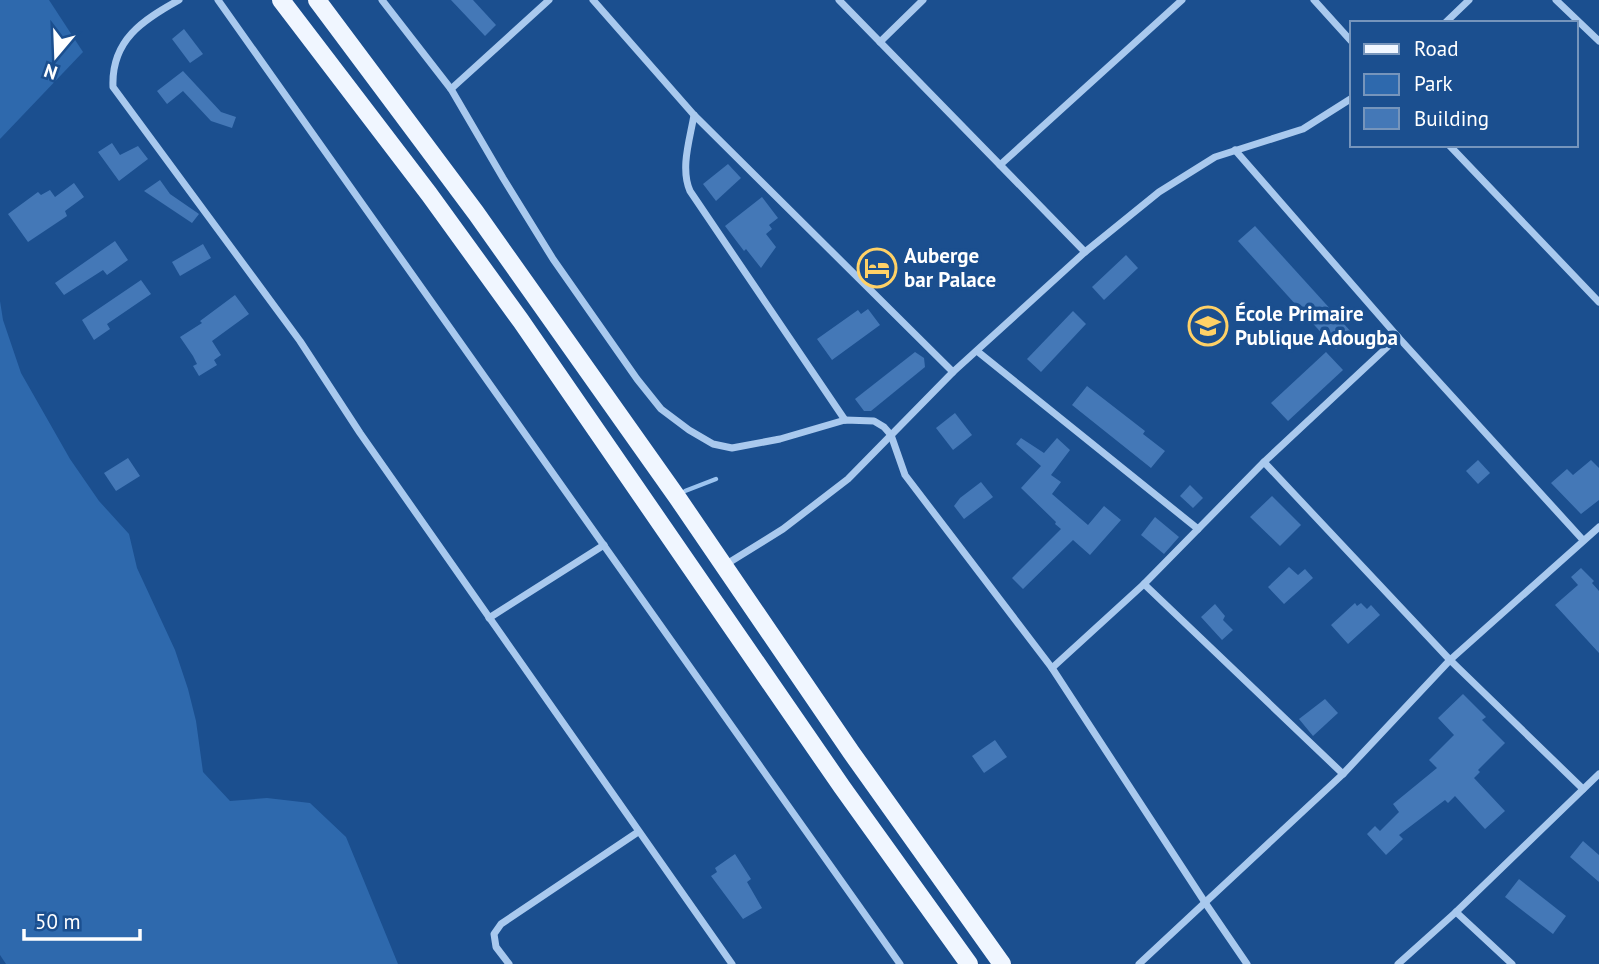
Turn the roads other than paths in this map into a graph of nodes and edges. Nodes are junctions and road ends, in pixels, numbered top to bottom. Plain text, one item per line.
1 (179, 0) edge
2 (218, 0) edge
3 (281, 0) edge
4 (317, 0) edge
5 (382, 0) edge
6 (549, 0) edge
7 (593, 0) edge
8 (839, 0) edge
9 (923, 0) edge
10 (1182, 0) edge
11 (1314, 0) edge
12 (1469, 0) edge
13 (1556, 0) edge
14 (1447, 21) edge
15 (1350, 40) edge
16 (1599, 41) edge
17 (880, 42) junction
18 (451, 89) junction
19 (1350, 99) edge
20 (694, 116) junction
21 (1451, 147) edge
22 (1235, 150) junction
23 (1000, 165) junction
24 (1085, 252) junction
25 (1599, 302) edge
26 (1398, 337) junction
27 (977, 351) junction
28 (953, 372) junction
29 (845, 420) junction
30 (891, 435) junction
31 (1264, 462) junction
32 (1599, 527) edge
33 (1198, 529) junction
34 (1583, 540) junction
35 (604, 545) junction
36 (724, 565) junction
37 (1144, 584) junction
38 (489, 618) junction
39 (1450, 660) junction
40 (1052, 668) junction
41 (1343, 774) junction
42 (1599, 774) edge
43 (1583, 789) junction
44 (638, 832) junction
45 (1206, 904) junction
46 (1456, 912) junction
47 (509, 964) edge
48 (732, 964) edge
49 (900, 964) edge
50 (969, 964) edge
51 (1002, 964) edge
52 (1139, 964) edge
53 (1247, 964) edge
54 (1398, 964) edge
55 (1512, 964) edge

1 - 38 street
2 - 35 street
3 - 50 main road
4 - 36 main road
5 - 18 street
6 - 18 street
7 - 20 street
8 - 17 street
9 - 17 street
10 - 23 street
11 - 15 street
12 - 14 street
13 - 16 street
17 - 23 street
18 - 29 street
19 - 22 street
20 - 28 street
20 - 29 street
21 - 25 street
22 - 24 street
22 - 26 street
23 - 24 street
24 - 27 street
26 - 31 street
26 - 34 street
27 - 28 street
27 - 33 street
28 - 30 street
29 - 30 street
30 - 36 street
30 - 40 street
31 - 33 street
31 - 39 street
32 - 34 street
33 - 37 street
34 - 39 street
35 - 38 street
35 - 49 street
36 - 51 main road
37 - 40 street
37 - 41 street
38 - 44 street
39 - 41 street
39 - 43 street
40 - 45 street
41 - 45 street
42 - 43 street
43 - 46 street
44 - 47 street
44 - 48 street
45 - 52 street
45 - 53 street
46 - 54 street
46 - 55 street

